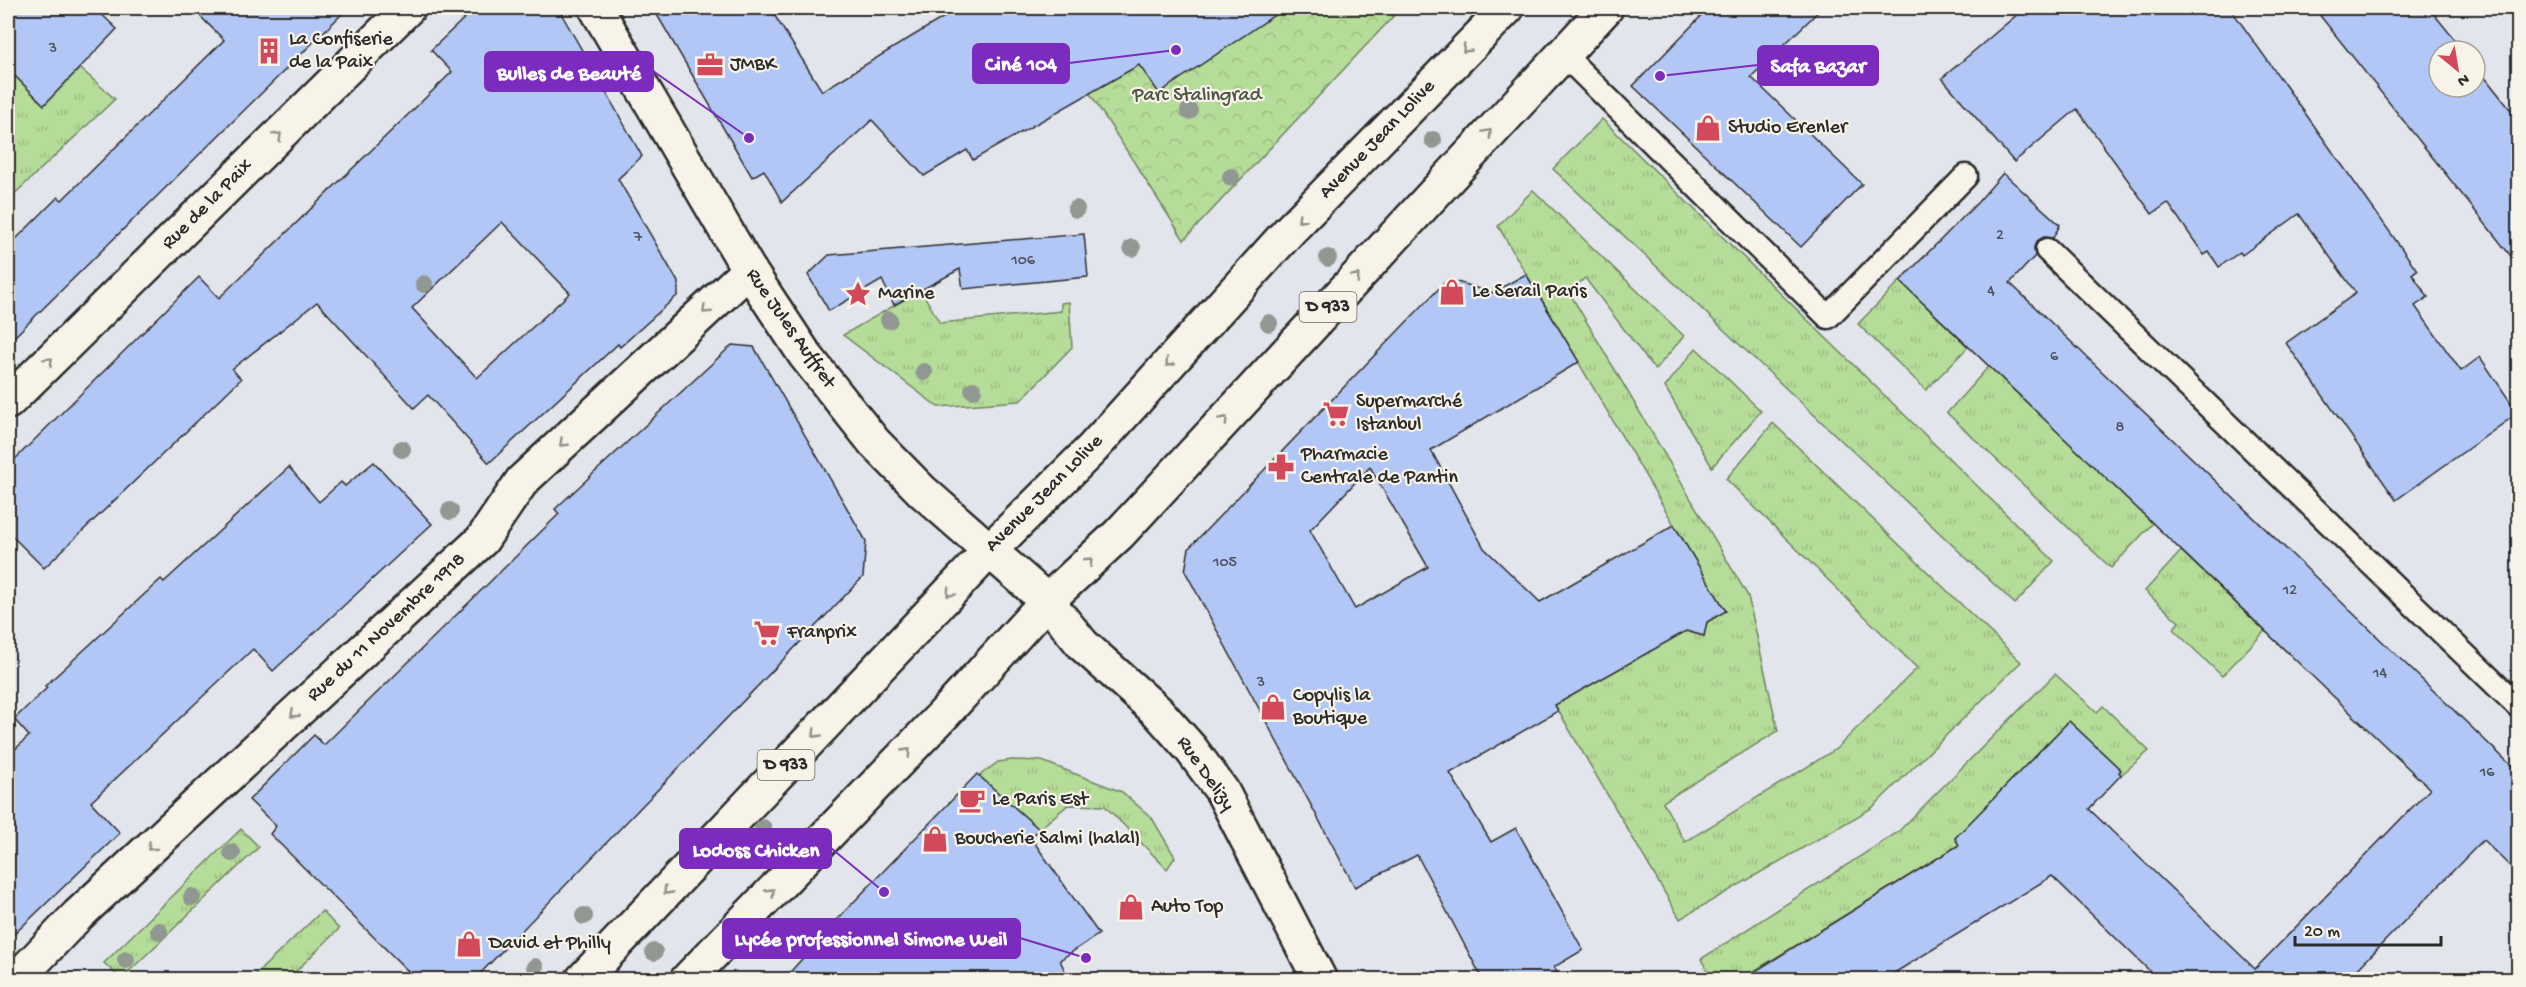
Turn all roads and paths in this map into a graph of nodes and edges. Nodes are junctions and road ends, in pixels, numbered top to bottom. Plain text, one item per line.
1 (408, 8) edge
2 (596, 8) edge
3 (1507, 8) edge
4 (1606, 8) edge
5 (1562, 53) junction
6 (1966, 176) dead end
7 (2047, 250) dead end
8 (749, 270) junction
9 (8, 402) edge
10 (990, 550) junction
11 (1047, 601) junction
12 (2518, 706) edge
13 (16, 980) edge
14 (582, 980) edge
15 (687, 980) edge
16 (1320, 980) edge

9 -> 1 main road, Rue de la Paix
2 - 8 main road, Rue Jules Auffret
3 -> 10 main road, Avenue Jean Lolive / D 933
4 - 5 main road, D 933
5 - 6 lane
11 -> 5 main road, D 933
7 - 12 lane
8 - 10 main road, Rue Jules Auffret
8 -> 13 main road, Rue du 11 Novembre 1918
10 - 11 main road, Rue Jules Auffret
10 -> 14 main road, Avenue Jean Lolive / D 933
15 -> 11 main road, D 933
11 - 16 main road, Rue Delizy

